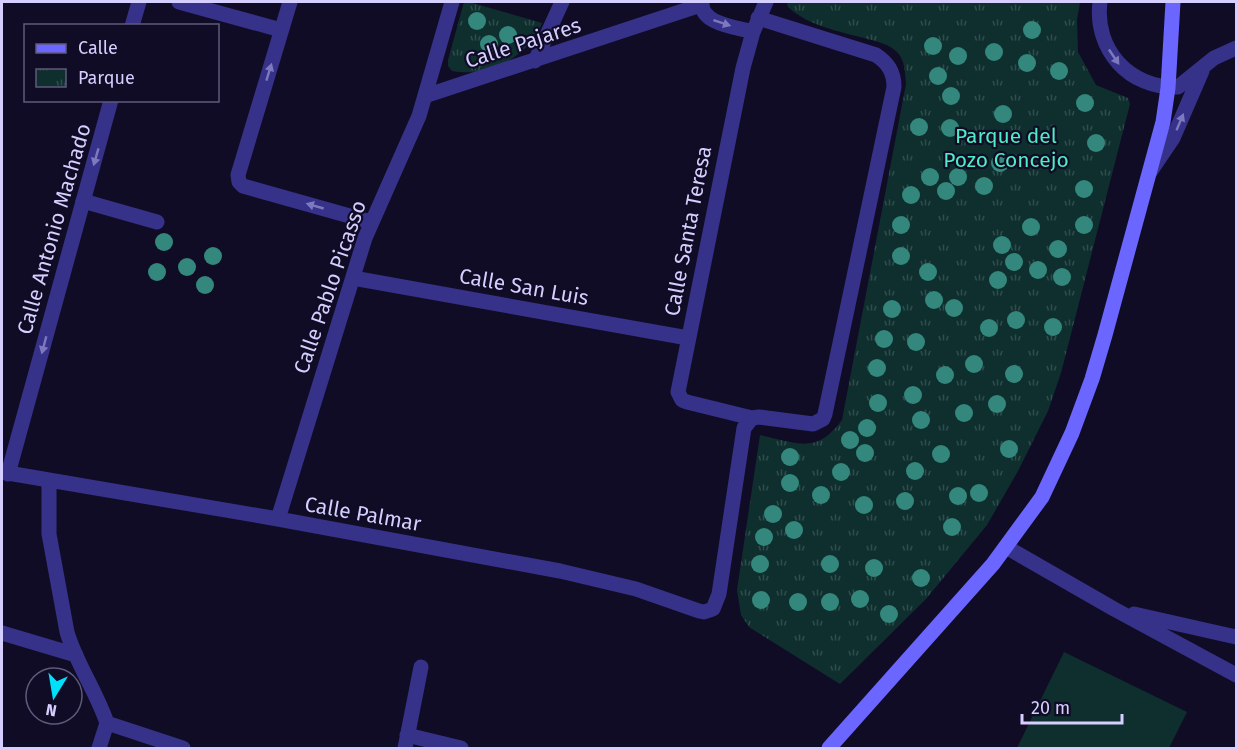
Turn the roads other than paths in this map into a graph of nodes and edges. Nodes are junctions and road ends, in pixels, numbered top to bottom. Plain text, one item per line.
1 (139, 2) edge
2 (179, 2) edge
3 (290, 2) edge
4 (452, 2) edge
5 (562, 2) edge
6 (766, 2) edge
7 (1100, 2) edge
8 (1173, 2) edge
9 (701, 3) edge
10 (133, 24) edge
11 (755, 25) junction
12 (281, 30) junction
13 (1236, 48) edge
14 (536, 61) junction
15 (1206, 64) junction
16 (1168, 88) junction
17 (425, 96) junction
18 (110, 102) edge
19 (1150, 172) junction
20 (84, 201) junction
21 (157, 222) dead end
22 (371, 222) junction
23 (352, 278) junction
24 (688, 338) junction
25 (752, 418) junction
26 (5, 473) edge
27 (49, 481) junction
28 (278, 519) junction
29 (1006, 547) junction
30 (1114, 609) junction
31 (2, 633) edge
32 (1236, 638) edge
33 (76, 655) junction
34 (421, 667) dead end
35 (1236, 675) edge
36 (107, 723) junction
37 (406, 742) edge
38 (99, 748) edge
39 (183, 748) edge
40 (461, 748) edge
41 (829, 748) edge

1 - 10 street
2 - 12 street
3 - 12 street
4 - 17 street, Calle Pablo Picasso
5 - 14 street
6 - 11 street, Calle Santa Teresa
7 -> 16 street
8 - 16 main road
9 -> 11 street, Calle Pajares
9 - 14 street, Calle Pajares
11 - 24 street, Calle Santa Teresa
11 - 25 street, Calle Santa Teresa
22 -> 12 street
13 - 15 street
14 - 17 street, Calle Pajares
15 - 16 street
19 -> 15 street
16 - 19 main road
17 - 22 street, Calle Pablo Picasso
18 -> 20 street, Calle Antonio Machado
19 - 29 main road
20 - 21 street
20 -> 26 street, Calle Antonio Machado
22 - 23 street, Calle Pablo Picasso
23 - 24 street, Calle San Luis
23 - 28 street, Calle Pablo Picasso
24 - 25 street, Calle Santa Teresa
25 - 28 street, Calle Palmar
26 - 27 street, Calle Palmar
27 - 28 street, Calle Palmar
27 - 33 street
29 - 30 street
29 - 41 main road
30 - 32 street
30 - 35 street
31 - 33 street
33 - 36 street
34 - 37 street
36 - 38 street
36 - 39 street
37 - 40 street

